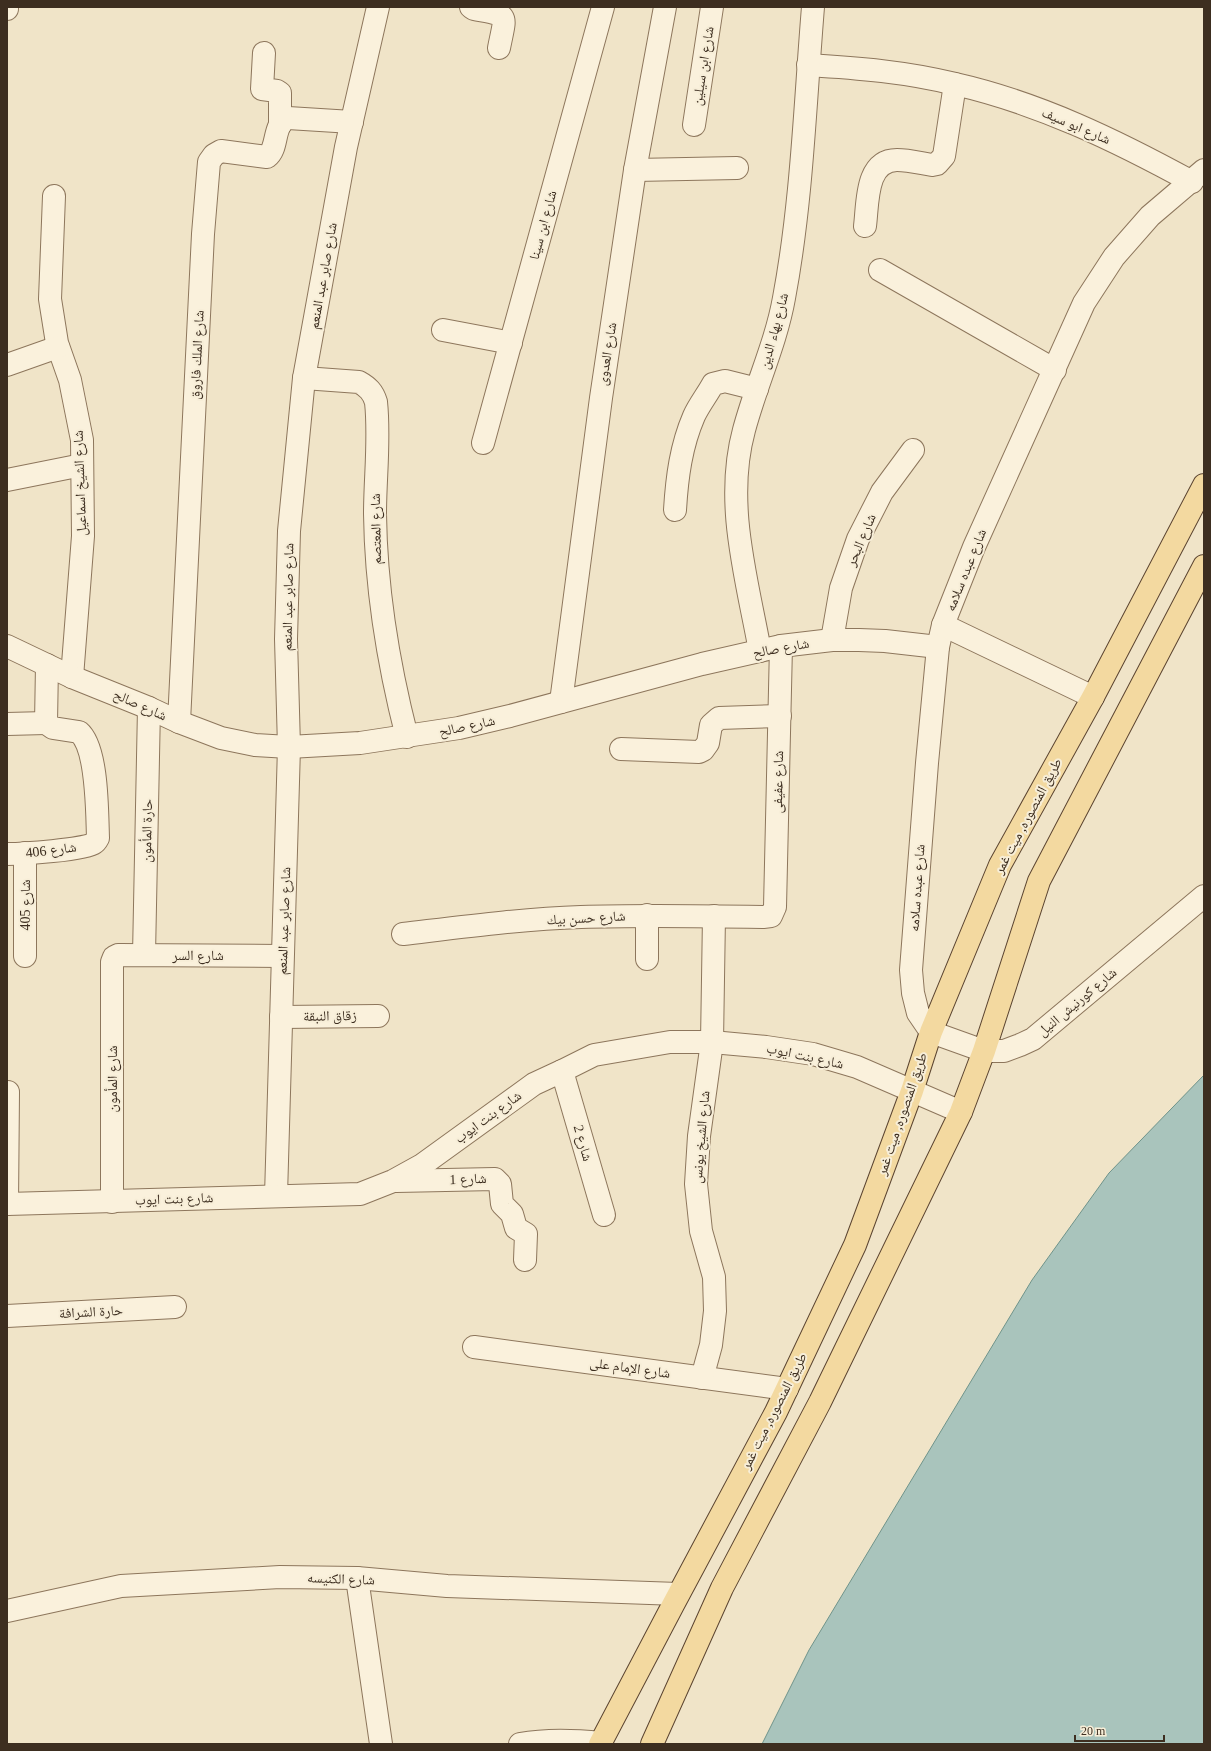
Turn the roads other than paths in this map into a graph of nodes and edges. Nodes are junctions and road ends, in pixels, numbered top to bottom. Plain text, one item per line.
1 (378, 7) edge
2 (471, 7) edge
3 (603, 7) edge
4 (665, 7) edge
5 (712, 7) edge
6 (813, 7) edge
7 (499, 48) dead end
8 (264, 53) dead end
9 (808, 64) junction
10 (955, 84) junction
11 (352, 122) junction
12 (280, 125) junction
13 (694, 125) dead end
14 (737, 168) dead end
15 (635, 170) junction
16 (1198, 176) edge
17 (54, 196) dead end
18 (865, 226) dead end
19 (880, 270) dead end
20 (443, 330) dead end
21 (511, 343) junction
22 (58, 347) junction
23 (7, 365) edge
24 (1055, 370) junction
25 (304, 378) junction
26 (757, 389) junction
27 (483, 443) dead end
28 (913, 450) dead end
29 (82, 465) junction
30 (7, 480) edge
31 (1204, 484) edge
32 (676, 510) dead end
33 (1204, 566) edge
34 (943, 625) junction
35 (832, 640) junction
36 (7, 646) edge
37 (781, 646) junction
38 (938, 647) junction
39 (760, 650) junction
40 (47, 665) junction
41 (72, 677) junction
42 (1093, 697) junction
43 (561, 702) junction
44 (150, 708) junction
45 (780, 716) junction
46 (179, 722) junction
47 (46, 723) junction
48 (7, 724) edge
49 (407, 737) junction
50 (289, 747) junction
51 (621, 749) dead end
52 (16, 854) edge
53 (1204, 896) edge
54 (647, 915) junction
55 (714, 916) junction
56 (770, 916) joint
57 (403, 934) dead end
58 (144, 955) junction
59 (25, 956) dead end
60 (282, 956) junction
61 (114, 957) joint
62 (647, 959) dead end
63 (378, 1016) dead end
64 (281, 1017) junction
65 (931, 1032) junction
66 (712, 1042) junction
67 (984, 1051) junction
68 (562, 1070) junction
69 (912, 1091) junction
70 (8, 1092) dead end
71 (961, 1112) junction
72 (393, 1181) junction
73 (276, 1196) junction
74 (112, 1202) junction
75 (7, 1204) edge
76 (604, 1215) dead end
77 (525, 1260) dead end
78 (175, 1307) dead end
79 (7, 1316) edge
80 (474, 1347) dead end
81 (702, 1378) junction
82 (787, 1389) junction
83 (357, 1578) junction
84 (678, 1594) junction
85 (7, 1611) edge
86 (600, 1743) edge
87 (381, 1744) edge
88 (520, 1744) edge
89 (652, 1744) edge

1 - 11 street, شارع صابر عبد المنعم
2 - 7 street
3 - 21 street, شارع ابن سينا
4 - 15 street, شارع العدوى
5 - 13 street, شارع ابن سيلين
6 - 9 street, شارع بهاء الدين
8 - 12 street
9 - 10 street, شارع ابو سيف
9 - 26 street, شارع بهاء الدين
10 - 16 street, شارع ابو سيف
10 - 18 street
11 - 12 street
11 - 25 street, شارع صابر عبد المنعم
12 - 46 street, شارع الملك فاروق
14 - 15 street
15 - 43 street, شارع العدوى
16 - 24 street, شارع عبده سلامه
17 - 22 street, شارع الشيخ اسماعيل
19 - 24 street
20 - 21 street
21 - 27 street, شارع ابن سينا
22 - 23 street
22 - 29 street, شارع الشيخ اسماعيل
24 - 34 street, شارع عبده سلامه
25 - 49 street, شارع المعتصم
25 - 50 street, شارع صابر عبد المنعم
26 - 32 street
26 - 39 street, شارع بهاء الدين
28 - 35 street, شارع البحر
29 - 30 street
29 - 41 street, شارع الشيخ اسماعيل
31 - 42 main road, طريق المنصوره, ميت غمر
33 - 67 main road
34 - 38 street, شارع عبده سلامه
34 - 42 street
35 - 37 street, شارع صالح
35 - 38 street, شارع صالح
36 - 40 street, شارع صالح
37 - 39 street, شارع صالح
37 - 45 street, شارع عفيفى
38 - 65 street, شارع عبده سلامه
39 - 43 street, شارع صالح
40 - 41 street, شارع صالح
40 - 47 street
41 - 44 street, شارع صالح
42 - 65 main road, طريق المنصوره, ميت غمر
43 - 49 street, شارع صالح
44 - 46 street, شارع صالح
44 - 58 street, حارة المأمون
45 - 51 street
45 - 56 street, شارع عفيفى
46 - 50 street, شارع صالح
47 - 48 street
47 - 52 street, شارع 406
49 - 50 street, شارع صالح
50 - 60 street, شارع صابر عبد المنعم
52 - 59 street, شارع 405
53 - 67 street, شارع كورنيش النيل
54 - 55 street, شارع حسن بيك
54 - 57 street, شارع حسن بيك
54 - 62 street
55 - 56 street, شارع حسن بيك
55 - 66 street, شارع الشيخ يونس
58 - 60 street, شارع السر
58 - 61 street, شارع السر
60 - 64 street, شارع صابر عبد المنعم
61 - 74 street, شارع المأمون
63 - 64 street, زقاق النبقة
64 - 73 street, شارع صابر عبد المنعم
65 - 67 street, شارع كورنيش النيل
65 - 69 main road, طريق المنصوره, ميت غمر
66 - 68 street, شارع بنت ايوب
66 - 69 street, شارع بنت ايوب
66 - 81 street, شارع الشيخ يونس
67 - 71 main road
68 - 72 street, شارع بنت ايوب
68 - 76 street, شارع 2
69 - 71 street, شارع بنت ايوب
69 - 82 main road, طريق المنصوره, ميت غمر
70 - 75 street
71 - 89 main road
72 - 73 street, شارع بنت ايوب
72 - 77 street, شارع 1
73 - 74 street, شارع بنت ايوب
74 - 75 street, شارع بنت ايوب
78 - 79 street, حارة الشرافة
80 - 81 street, شارع الإمام على
81 - 82 street, شارع الإمام على
82 - 84 main road, طريق المنصوره, ميت غمر
83 - 84 street, شارع الكنيسه
83 - 85 street, شارع الكنيسه
83 - 87 street
84 - 86 main road, طريق المنصوره, ميت غمر
86 - 88 street

